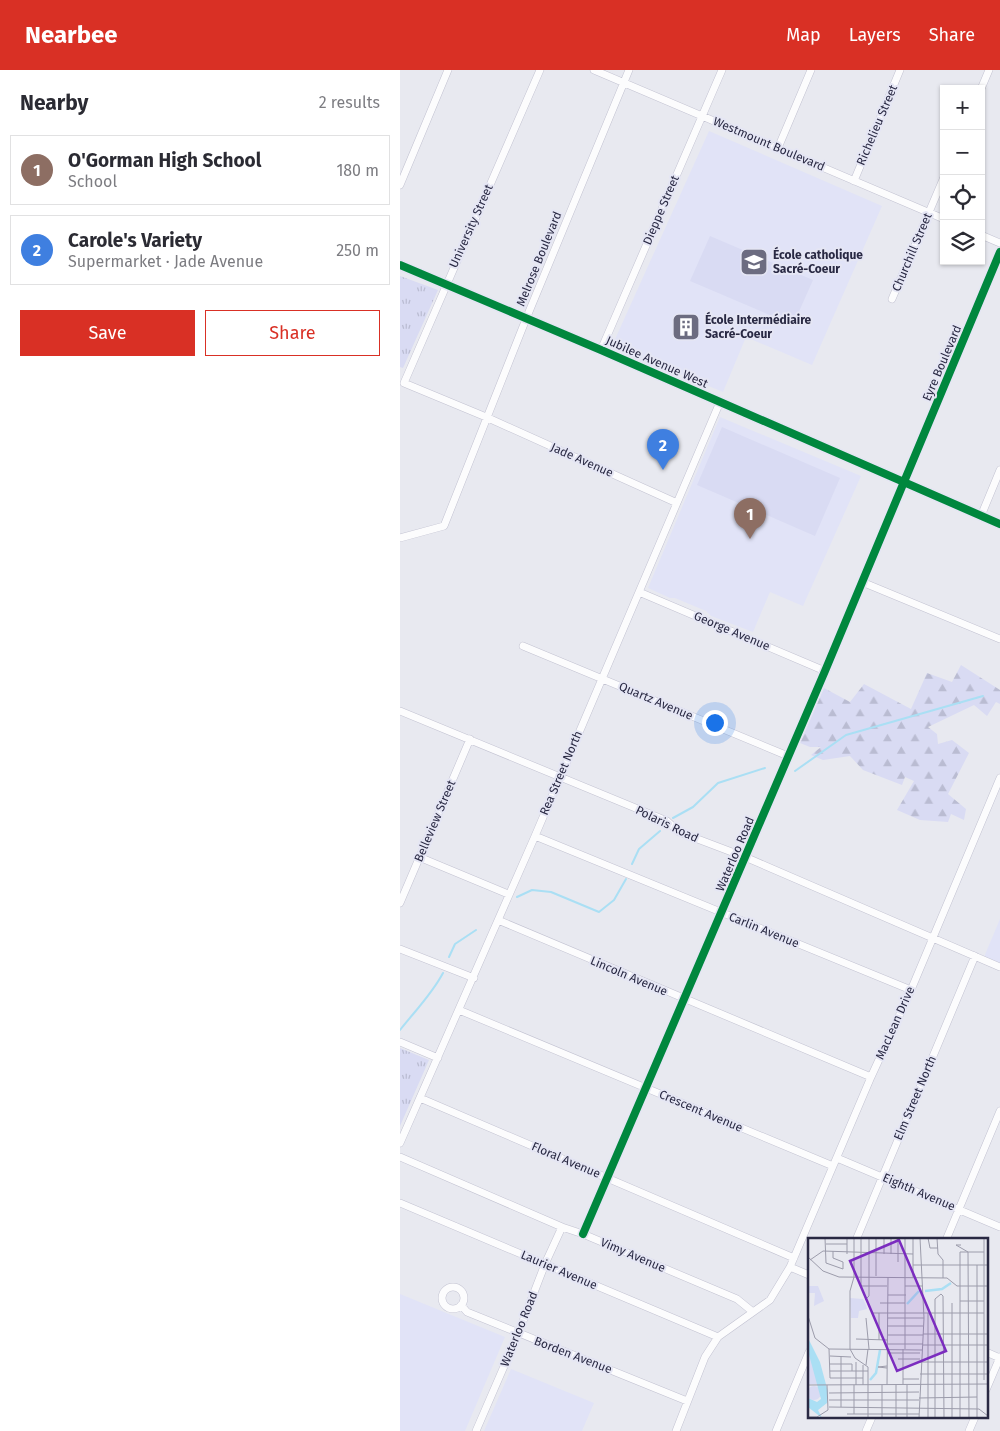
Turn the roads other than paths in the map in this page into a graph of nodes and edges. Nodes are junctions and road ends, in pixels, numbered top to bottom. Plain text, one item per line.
1 (448, 70) edge
2 (540, 70) edge
3 (594, 70) edge
4 (629, 70) edge
5 (722, 70) edge
6 (811, 70) edge
7 (900, 70) edge
8 (989, 70) edge
9 (624, 82) junction
10 (983, 85) edge
11 (702, 116) junction
12 (778, 148) junction
13 (854, 181) junction
14 (400, 185) edge
15 (940, 186) edge
16 (928, 212) junction
17 (940, 217) edge
18 (985, 237) edge
19 (1000, 243) edge
20 (1000, 252) edge
21 (400, 265) edge
22 (400, 270) edge
23 (414, 271) junction
24 (445, 285) junction
25 (892, 299) dead end
26 (526, 319) junction
27 (601, 350) junction
28 (720, 402) junction
29 (486, 417) junction
30 (1000, 470) edge
31 (904, 482) junction
32 (677, 503) junction
33 (981, 516) junction
34 (1000, 524) edge
35 (400, 538) edge
36 (862, 582) junction
37 (639, 592) junction
38 (1000, 639) edge
39 (523, 646) dead end
40 (825, 671) junction
41 (602, 678) junction
42 (400, 710) edge
43 (470, 739) junction
44 (788, 756) junction
45 (560, 777) junction
46 (1000, 778) edge
47 (535, 836) junction
48 (419, 857) junction
49 (745, 857) junction
50 (508, 894) junction
51 (400, 903) edge
52 (722, 913) junction
53 (498, 920) junction
54 (933, 938) junction
55 (400, 949) edge
56 (975, 956) junction
57 (1000, 967) edge
58 (474, 978) junction
59 (911, 990) junction
60 (684, 1000) junction
61 (459, 1010) junction
62 (400, 1042) edge
63 (438, 1058) junction
64 (871, 1077) junction
65 (645, 1087) junction
66 (420, 1098) junction
67 (1000, 1111) edge
68 (400, 1143) edge
69 (400, 1157) edge
70 (837, 1158) junction
71 (833, 1166) junction
72 (882, 1177) junction
73 (606, 1178) junction
74 (400, 1203) edge
75 (959, 1210) junction
76 (562, 1227) junction
77 (1000, 1227) edge
78 (582, 1234) junction
79 (857, 1238) edge
80 (947, 1238) edge
81 (794, 1258) junction
82 (545, 1264) junction
83 (790, 1268) junction
84 (808, 1275) edge
85 (461, 1305) dead end
86 (753, 1312) junction
87 (518, 1334) junction
88 (718, 1337) junction
89 (988, 1353) edge
90 (808, 1354) edge
91 (1000, 1358) edge
92 (988, 1385) edge
93 (688, 1400) junction
94 (872, 1418) edge
95 (975, 1418) edge
96 (476, 1431) edge
97 (676, 1431) edge
98 (776, 1431) edge
99 (866, 1431) edge
100 (969, 1431) edge

1 - 14 street
2 - 24 street, University Street
3 - 9 street, Westmount Boulevard
4 - 9 street, Melrose Boulevard
5 - 11 street, Dieppe Street
6 - 12 street
7 - 13 street, Richelieu Street
8 - 10 street
9 - 11 street, Westmount Boulevard
9 - 26 street, Melrose Boulevard
11 - 12 street, Westmount Boulevard
11 - 27 street, Dieppe Street
12 - 13 street, Westmount Boulevard
13 - 16 street, Westmount Boulevard
15 - 16 street, Churchill Street
16 - 17 street, Westmount Boulevard
16 - 25 street, Churchill Street
18 - 19 street
20 - 31 street, Eyre Boulevard
21 - 23 main road, Jubilee Avenue West
22 - 23 main road
23 - 24 main road, Jubilee Avenue West
24 - 26 main road, Jubilee Avenue West
24 - 29 street, University Street
26 - 27 main road, Jubilee Avenue West
26 - 29 street, Melrose Boulevard
27 - 28 main road, Jubilee Avenue West
28 - 31 main road, Jubilee Avenue West
28 - 32 street, Rea Street North
29 - 32 street, Jade Avenue
29 - 35 street, Melrose Boulevard
30 - 33 street
31 - 33 main road, Jubilee Avenue West
31 - 36 street, Waterloo Road
32 - 37 street, Rea Street North
33 - 34 main road, Jubilee Avenue West
36 - 38 street
36 - 40 street, Waterloo Road
37 - 40 street, George Avenue
37 - 41 street, Rea Street North
39 - 41 street, Quartz Avenue
40 - 44 street, Waterloo Road
41 - 44 street, Quartz Avenue
41 - 45 street, Rea Street North
42 - 43 street, Polaris Road
43 - 45 street, Polaris Road
43 - 48 street, Belleview Street
44 - 49 street, Waterloo Road
45 - 47 street, Rea Street North
45 - 49 street, Polaris Road
46 - 54 street, MacLean Drive
47 - 50 street, Rea Street North
47 - 52 street, Carlin Avenue
48 - 50 street
48 - 51 street, Belleview Street
49 - 52 street, Waterloo Road
49 - 54 street, Polaris Road
50 - 53 street, Rea Street North
52 - 59 street, Carlin Avenue
52 - 60 street, Waterloo Road
53 - 58 street, Rea Street North
53 - 60 street, Lincoln Avenue
54 - 56 street, Polaris Road
54 - 59 street, MacLean Drive
55 - 58 street
56 - 57 street, Polaris Road
56 - 72 street, Elm Street North
58 - 61 street, Rea Street North
59 - 64 street, MacLean Drive
60 - 64 street, Lincoln Avenue
60 - 65 street, Waterloo Road
61 - 63 street, Rea Street North
61 - 65 street, Crescent Avenue
62 - 63 street
63 - 66 street, Rea Street North
64 - 70 street, MacLean Drive
65 - 71 street, Crescent Avenue
65 - 73 street, Waterloo Road
66 - 68 street, Rea Street North
66 - 73 street, Floral Avenue
67 - 75 street
69 - 76 street, Vimy Avenue
70 - 71 street, MacLean Drive
70 - 72 street, Eighth Avenue
71 - 81 street, MacLean Drive
72 - 75 street, Eighth Avenue
72 - 79 street, Elm Street North
73 - 78 street, Waterloo Road
73 - 81 street, Floral Avenue
74 - 82 street, Laurier Avenue
75 - 77 street, Eighth Avenue
75 - 80 street
76 - 78 street, Vimy Avenue
76 - 82 street, Waterloo Road
78 - 86 street, Vimy Avenue
81 - 83 street, MacLean Drive
82 - 87 street, Waterloo Road
82 - 88 street, Laurier Avenue
83 - 84 street
83 - 86 street
85 - 87 street, Borden Avenue
86 - 88 street
87 - 93 street, Borden Avenue
87 - 96 street, Waterloo Road
88 - 93 street
89 - 91 street
90 - 98 street
91 - 92 street
93 - 97 street
94 - 99 street
95 - 100 street

